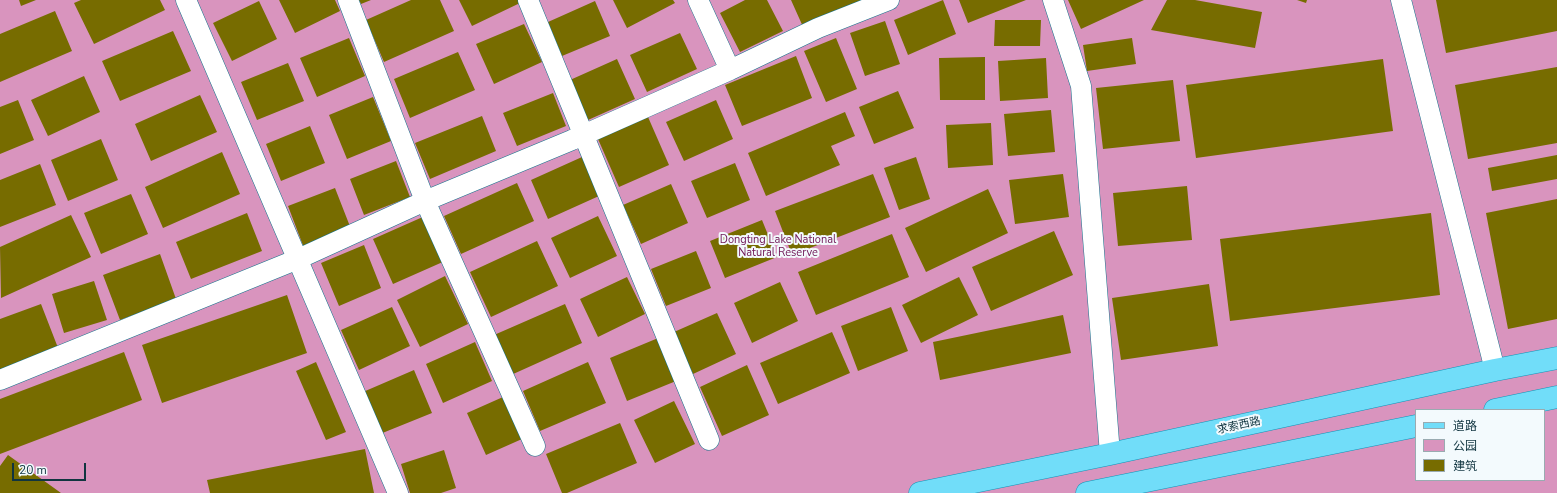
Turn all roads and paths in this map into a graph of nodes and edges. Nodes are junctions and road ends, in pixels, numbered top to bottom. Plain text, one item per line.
1 (186, 0) edge
2 (348, 0) edge
3 (528, 0) edge
4 (698, 0) edge
5 (889, 0) edge
6 (1054, 0) edge
7 (1401, 0) edge
8 (730, 70) junction
9 (585, 134) junction
10 (425, 201) junction
11 (298, 259) junction
12 (1557, 358) edge
13 (1494, 370) junction
14 (0, 380) edge
15 (1557, 397) edge
16 (1500, 409) edge
17 (1415, 426) edge
18 (709, 440) dead end
19 (535, 446) dead end
20 (1110, 454) junction
21 (398, 493) edge
22 (920, 493) edge
23 (1087, 493) edge

1 - 11 street
2 - 10 street
3 - 9 street
4 - 8 street
5 - 8 street
6 - 20 street
7 - 13 street
8 - 9 street
9 - 10 street
9 - 18 street
10 - 11 street
10 - 19 street
11 - 14 street
11 - 21 street
12 - 13 main road, 求索西路
13 - 20 main road, 求索西路
15 - 16 main road
17 - 23 main road
20 - 22 main road, 求索西路

